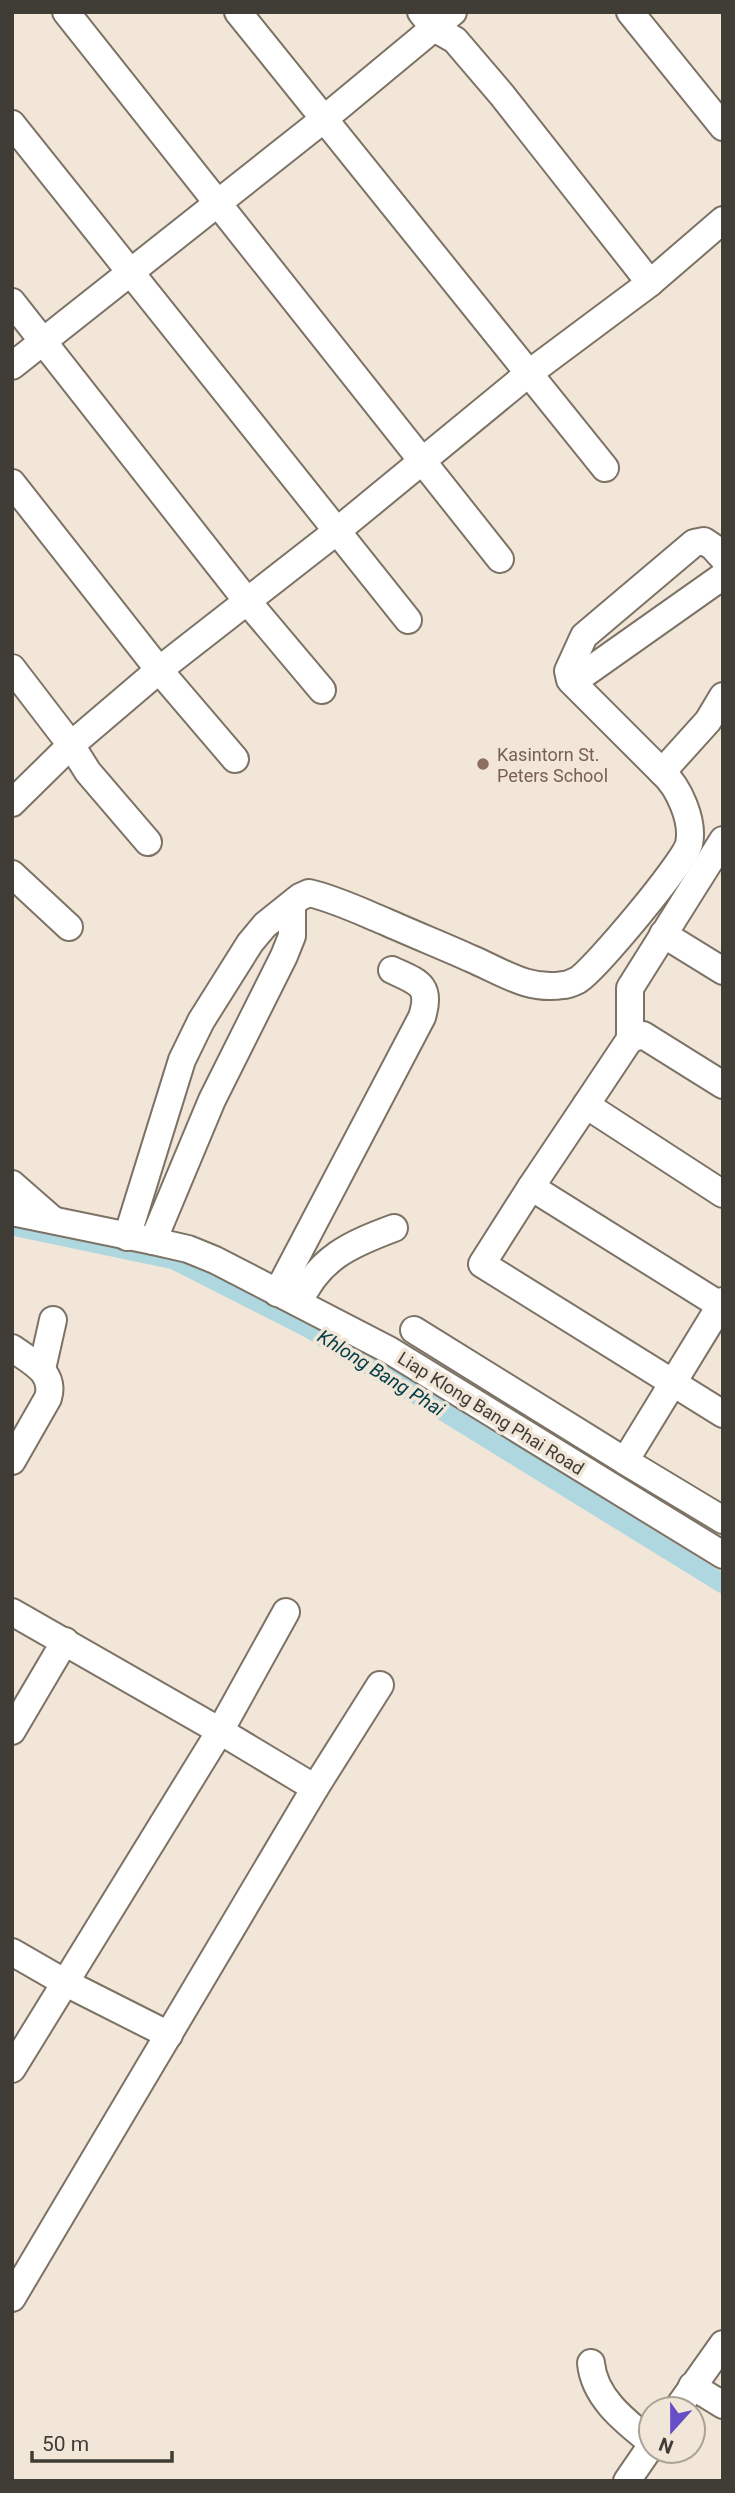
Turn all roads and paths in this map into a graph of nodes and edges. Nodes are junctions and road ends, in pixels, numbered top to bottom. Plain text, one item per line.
1 (66, 12) edge
2 (238, 12) edge
3 (631, 12) edge
4 (443, 20) edge
5 (324, 119) junction
6 (12, 124) edge
7 (723, 127) edge
8 (218, 202) junction
9 (721, 227) edge
10 (130, 273) junction
11 (650, 283) junction
12 (12, 302) edge
13 (44, 341) junction
14 (12, 366) edge
15 (528, 374) junction
16 (422, 460) junction
17 (605, 468) dead end
18 (12, 483) edge
19 (337, 531) junction
20 (723, 558) edge
21 (500, 559) dead end
22 (723, 576) edge
23 (247, 601) junction
24 (408, 620) dead end
25 (12, 668) edge
26 (159, 670) junction
27 (573, 682) junction
28 (322, 690) dead end
29 (723, 696) edge
30 (71, 745) junction
31 (235, 759) dead end
32 (662, 772) junction
33 (12, 803) edge
34 (148, 842) dead end
35 (720, 849) edge
36 (12, 874) edge
37 (292, 904) junction
38 (69, 927) dead end
39 (663, 934) junction
40 (392, 970) dead end
41 (723, 971) edge
42 (201, 1021) junction
43 (243, 1039) junction
44 (631, 1039) junction
45 (723, 1085) edge
46 (586, 1105) junction
47 (12, 1184) edge
48 (531, 1187) junction
49 (723, 1194) edge
50 (12, 1212) edge
51 (53, 1221) junction
52 (394, 1228) dead end
53 (127, 1237) junction
54 (153, 1241) junction
55 (288, 1298) junction
56 (722, 1304) edge
57 (54, 1320) dead end
58 (414, 1330) dead end
59 (12, 1348) edge
60 (41, 1369) junction
61 (673, 1382) junction
62 (723, 1414) edge
63 (12, 1461) edge
64 (625, 1461) junction
65 (723, 1520) edge
66 (723, 1555) edge
67 (12, 1612) edge
68 (286, 1612) dead end
69 (65, 1641) junction
70 (380, 1685) dead end
71 (12, 1731) edge
72 (220, 1731) junction
73 (316, 1788) junction
74 (12, 1952) edge
75 (64, 1982) junction
76 (169, 2035) junction
77 (12, 2069) edge
78 (12, 2298) edge
79 (723, 2344) edge
80 (591, 2363) dead end
81 (692, 2386) junction
82 (686, 2395) edge
83 (723, 2405) edge
84 (637, 2431) edge
85 (637, 2465) edge
86 (627, 2481) edge

1 - 8 street
2 - 5 street
3 - 7 street
4 - 5 street
4 - 11 street
5 - 8 street
5 - 15 street
6 - 10 street
8 - 10 street
8 - 16 street
9 - 11 street
10 - 13 street
10 - 19 street
11 - 15 street
12 - 13 street
13 - 14 street
13 - 23 street
15 - 16 street
15 - 17 street
16 - 19 street
16 - 21 street
18 - 26 street
19 - 23 street
19 - 24 street
20 - 27 street
22 - 27 street
23 - 26 street
23 - 28 street
25 - 30 street
26 - 30 street
26 - 31 street
27 - 32 street
29 - 32 street
30 - 33 street
30 - 34 street
32 - 37 street
35 - 39 street
36 - 38 street
37 - 42 street
37 - 43 street
39 - 41 street
39 - 44 street
40 - 55 street
42 - 43 street
42 - 53 street
43 - 54 street
44 - 45 street
44 - 46 street
46 - 48 street
46 - 49 street
47 - 51 street
48 - 56 street
48 - 61 street
50 - 51 street, Liap Klong Bang Phai Road
51 - 53 street, Liap Klong Bang Phai Road
52 - 55 street
53 - 54 street, Liap Klong Bang Phai Road
54 - 55 street, Liap Klong Bang Phai Road
55 - 66 street, Liap Klong Bang Phai Road
56 - 61 street
57 - 60 street
58 - 64 street
59 - 60 street
60 - 63 street
61 - 62 street
61 - 64 street
64 - 65 street
67 - 69 street
68 - 72 street
69 - 71 street
69 - 72 street
70 - 73 street
72 - 73 street
72 - 75 street
73 - 76 street
74 - 75 street
75 - 76 street
75 - 77 street
76 - 78 street
79 - 81 street
80 - 84 street
81 - 82 street
81 - 83 street
85 - 86 street

